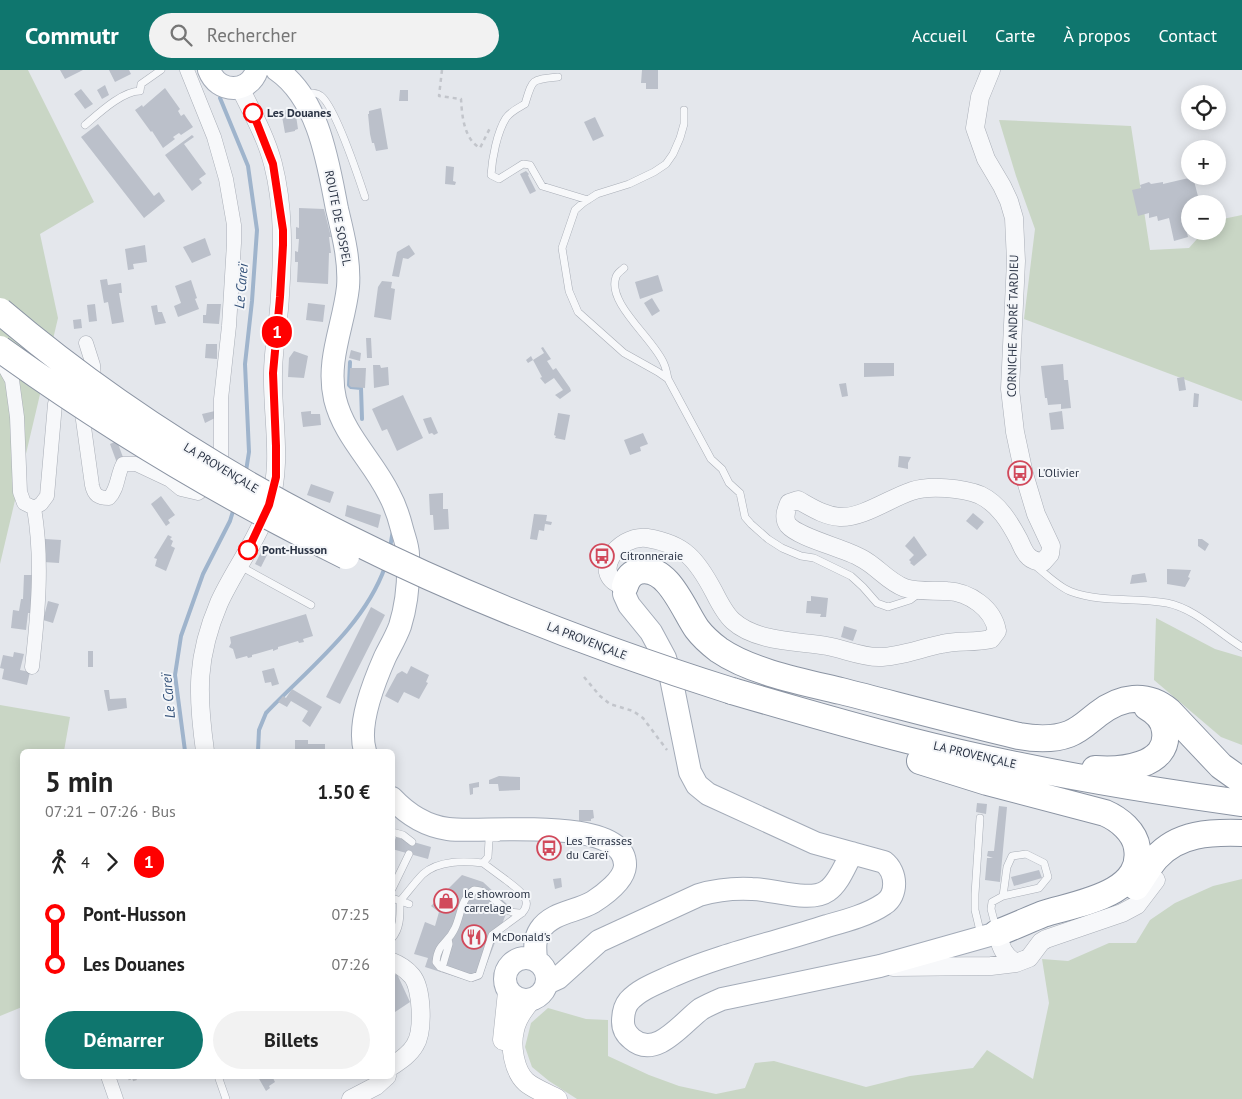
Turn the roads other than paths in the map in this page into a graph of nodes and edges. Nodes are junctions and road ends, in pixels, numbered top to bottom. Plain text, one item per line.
1 (161, 70) edge
2 (257, 70) edge
3 (277, 70) edge
4 (991, 70) edge
5 (199, 73) edge
6 (558, 77) dead end
7 (240, 88) junction
8 (301, 95) junction
9 (684, 110) dead end
10 (85, 125) dead end
11 (365, 197) dead end
12 (588, 200) junction
13 (624, 268) dead end
14 (0, 311) edge
15 (86, 343) dead end
16 (0, 349) edge
17 (0, 359) edge
18 (668, 380) junction
19 (86, 403) junction
20 (221, 475) junction
21 (269, 505) junction
22 (34, 508) junction
23 (1034, 561) junction
24 (240, 565) junction
25 (625, 586) junction
26 (924, 590) junction
27 (311, 604) dead end
28 (1242, 647) edge
29 (384, 658) junction
30 (32, 667) dead end
31 (732, 700) junction
32 (1122, 701) junction
33 (205, 749) edge
34 (351, 749) edge
35 (365, 749) edge
36 (920, 761) junction
37 (1012, 764) junction
38 (1242, 781) edge
39 (395, 801) edge
40 (1242, 803) edge
41 (980, 818) dead end
42 (395, 819) edge
43 (1242, 819) edge
44 (542, 829) junction
45 (395, 833) edge
46 (1242, 833) edge
47 (592, 836) junction
48 (412, 842) dead end
49 (1242, 845) edge
50 (486, 853) junction
51 (852, 853) junction
52 (409, 854) dead end
53 (395, 883) edge
54 (1003, 896) junction
55 (395, 899) edge
56 (400, 901) junction
57 (409, 904) dead end
58 (522, 913) junction
59 (395, 935) edge
60 (985, 936) junction
61 (1016, 963) junction
62 (395, 964) edge
63 (880, 966) junction
64 (991, 966) junction
65 (536, 967) junction
66 (508, 992) junction
67 (531, 1000) junction
68 (395, 1064) edge
69 (109, 1079) edge
70 (219, 1079) edge
71 (384, 1079) edge
72 (116, 1099) edge
73 (226, 1099) edge
74 (351, 1099) edge
75 (536, 1099) edge
76 (557, 1099) edge

1 - 10 lane
2 - 7 main road
3 - 8 main road, ROUTE DE SOSPEL
4 - 23 street, CORNICHE ANDRÉ TARDIEU
5 - 7 main road
5 - 20 street
6 - 12 lane
7 - 21 street
8 - 11 lane
8 - 29 main road, ROUTE DE SOSPEL
9 - 12 lane
12 - 18 lane
13 - 18 lane
14 - 31 highway, LA PROVENÇALE, bridge
15 - 19 street
16 - 31 highway, LA PROVENÇALE, bridge
17 - 22 street
18 - 26 lane
19 - 20 street
19 - 22 street
20 - 21 street
21 - 24 street
22 - 30 street
23 - 26 street
23 - 28 lane
24 - 27 lane
24 - 33 street
25 - 26 street
25 - 32 highway
25 - 51 main road
29 - 34 main road, ROUTE DE SOSPEL
29 - 35 main road, ROUTE DE SOSPEL
31 - 36 highway, LA PROVENÇALE
31 - 37 highway, LA PROVENÇALE
32 - 37 highway
32 - 38 highway
36 - 43 highway, LA PROVENÇALE
36 - 60 highway
37 - 40 highway, LA PROVENÇALE
39 - 44 main road
41 - 60 lane
42 - 50 main road
44 - 47 main road
44 - 50 lane
45 - 48 lane
46 - 60 highway
47 - 50 main road
47 - 65 main road
49 - 61 street
50 - 56 lane
50 - 58 lane
51 - 63 main road
51 - 65 main road
52 - 53 lane
54 - 54 lane
54 - 60 lane
55 - 56 lane
56 - 57 lane
56 - 59 lane
58 - 58 lane
60 - 61 street
60 - 63 main road
60 - 64 street
61 - 64 street
62 - 68 street
63 - 64 street
65 - 66 main road
65 - 67 main road
66 - 67 main road
66 - 75 main road
67 - 76 main road
69 - 72 street
70 - 73 lane
71 - 74 street

